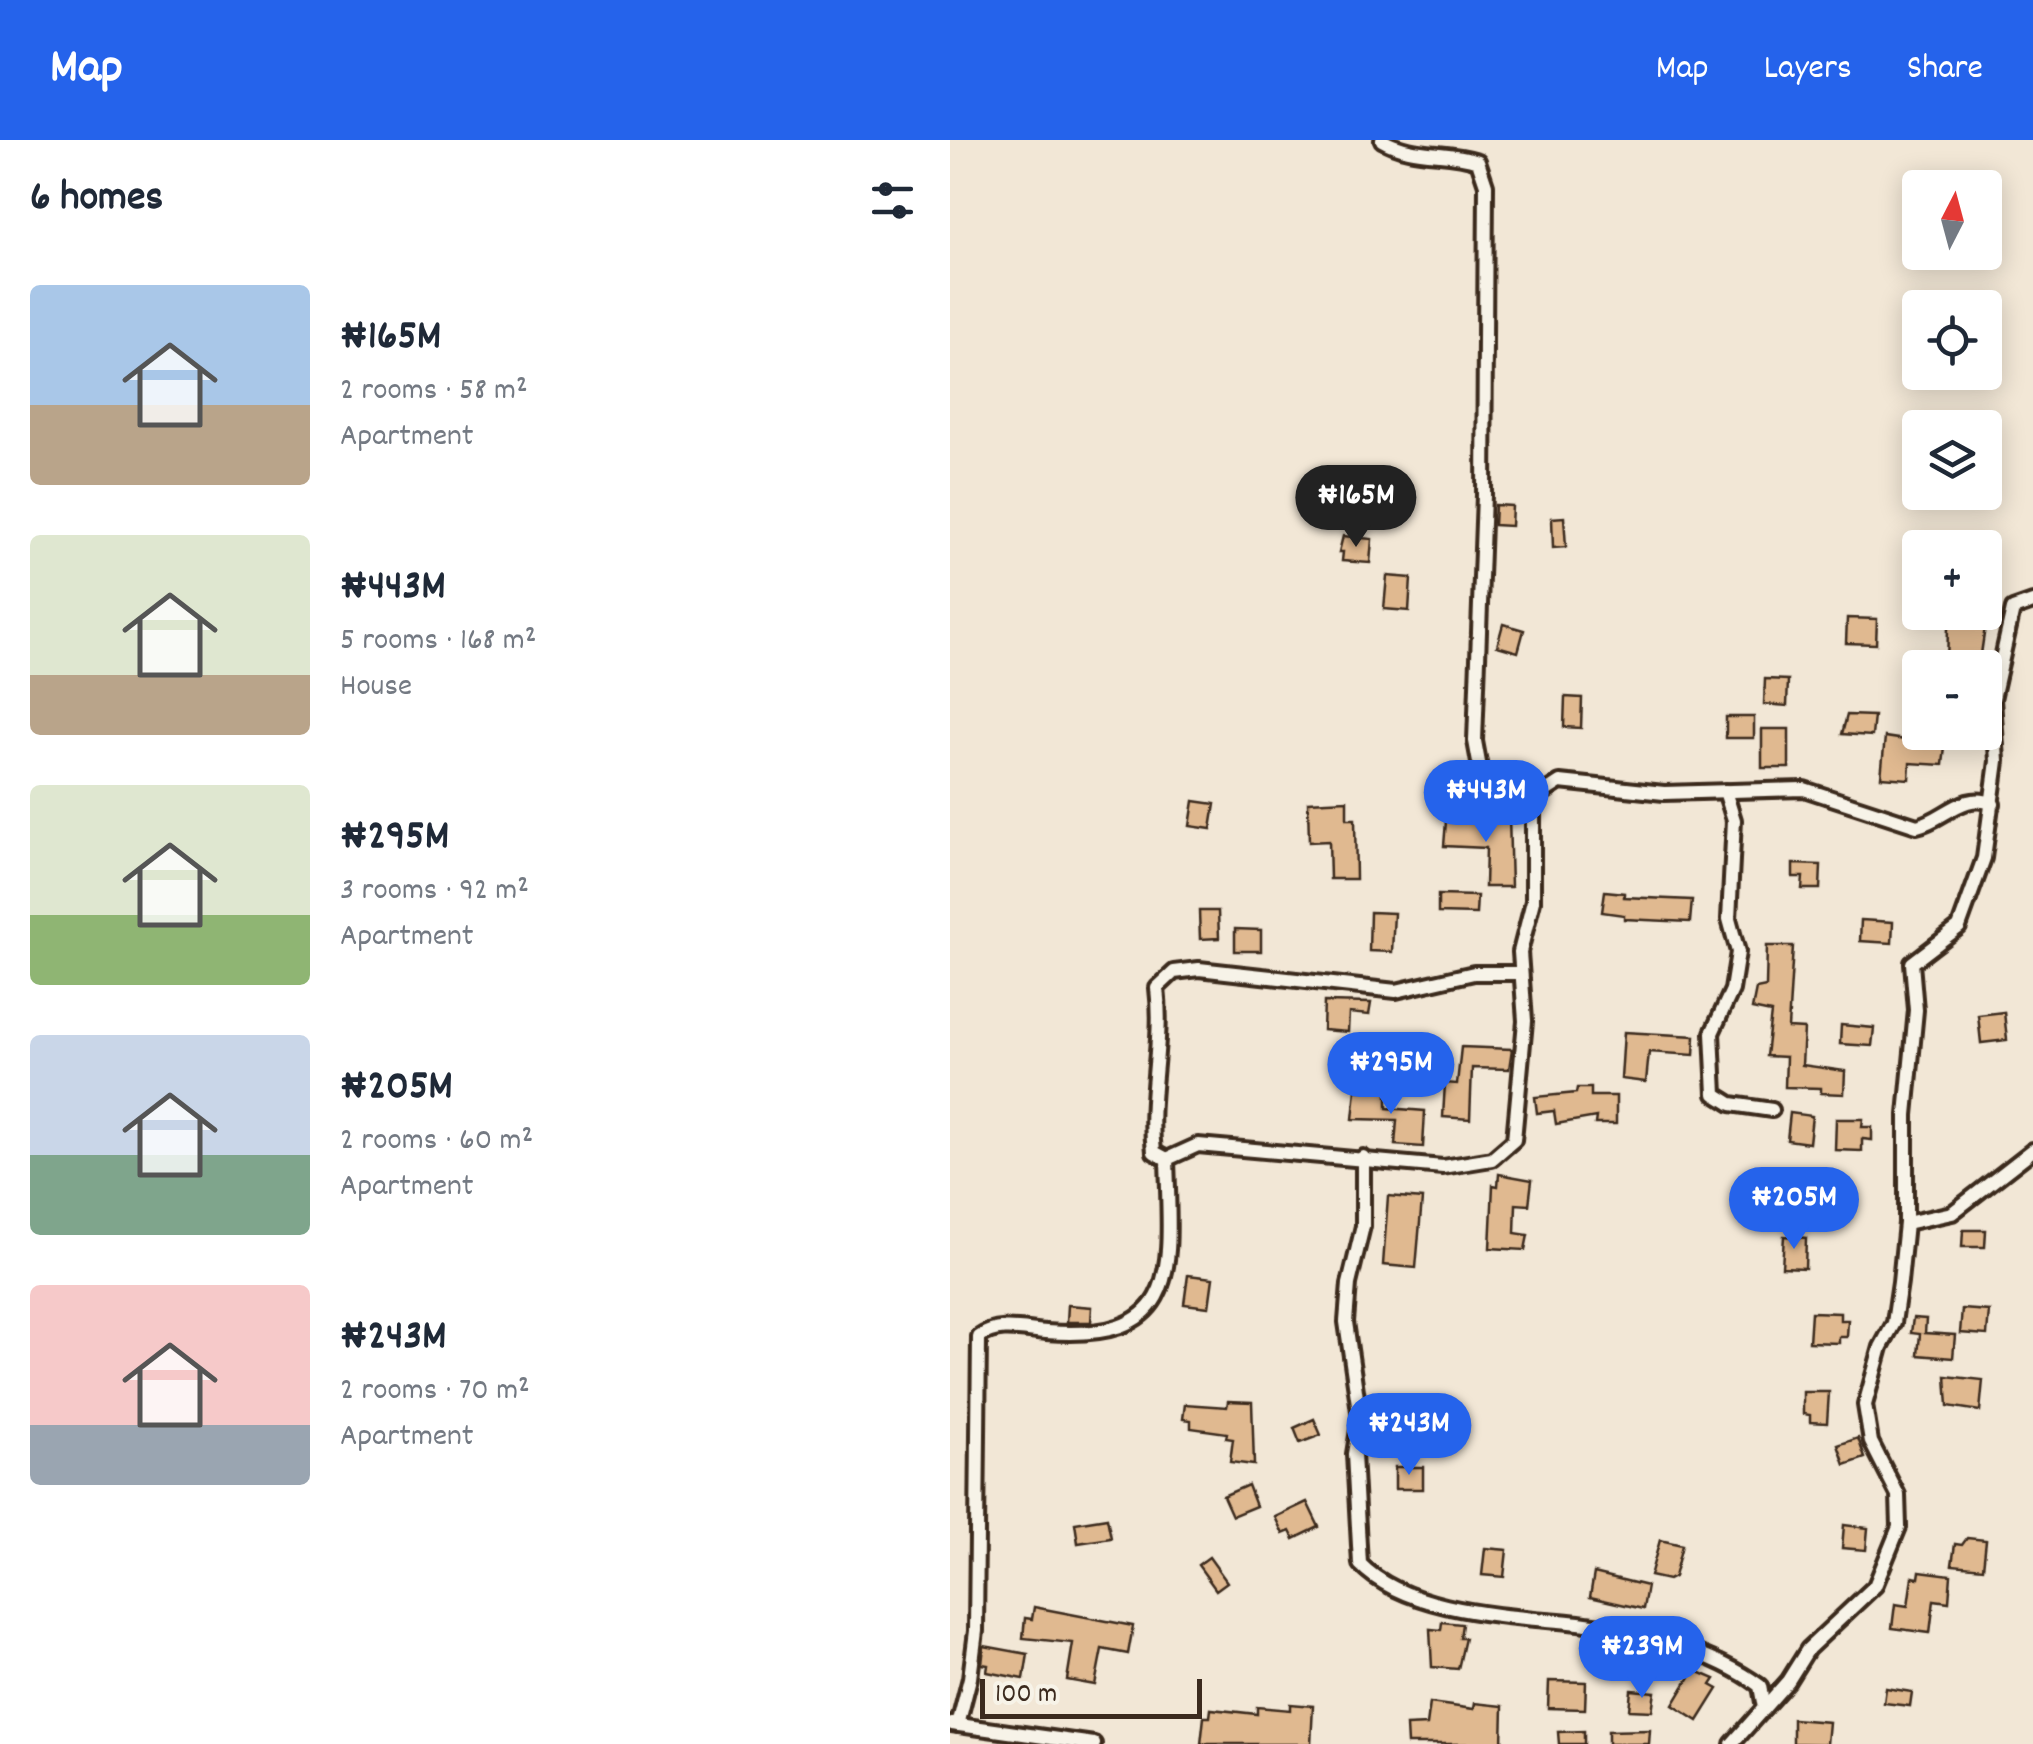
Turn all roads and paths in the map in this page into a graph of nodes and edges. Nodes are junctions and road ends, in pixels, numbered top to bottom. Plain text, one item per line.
1 (1382, 140) edge
2 (2033, 602) edge
3 (1726, 790) junction
4 (1540, 795) junction
5 (1993, 804) junction
6 (1521, 973) junction
7 (1772, 1110) dead end
8 (2033, 1150) edge
9 (1363, 1157) junction
10 (1168, 1159) junction
11 (1906, 1223) junction
12 (1764, 1708) junction
13 (953, 1726) edge
14 (1094, 1744) edge
15 (1732, 1744) edge

1 - 4 street
2 - 5 street
3 - 4 street
3 - 5 street
3 - 7 street
4 - 6 street
5 - 11 street
6 - 9 street
6 - 10 street
8 - 11 street
9 - 10 street
9 - 12 street
10 - 13 street
11 - 12 street
12 - 15 street
13 - 14 street

